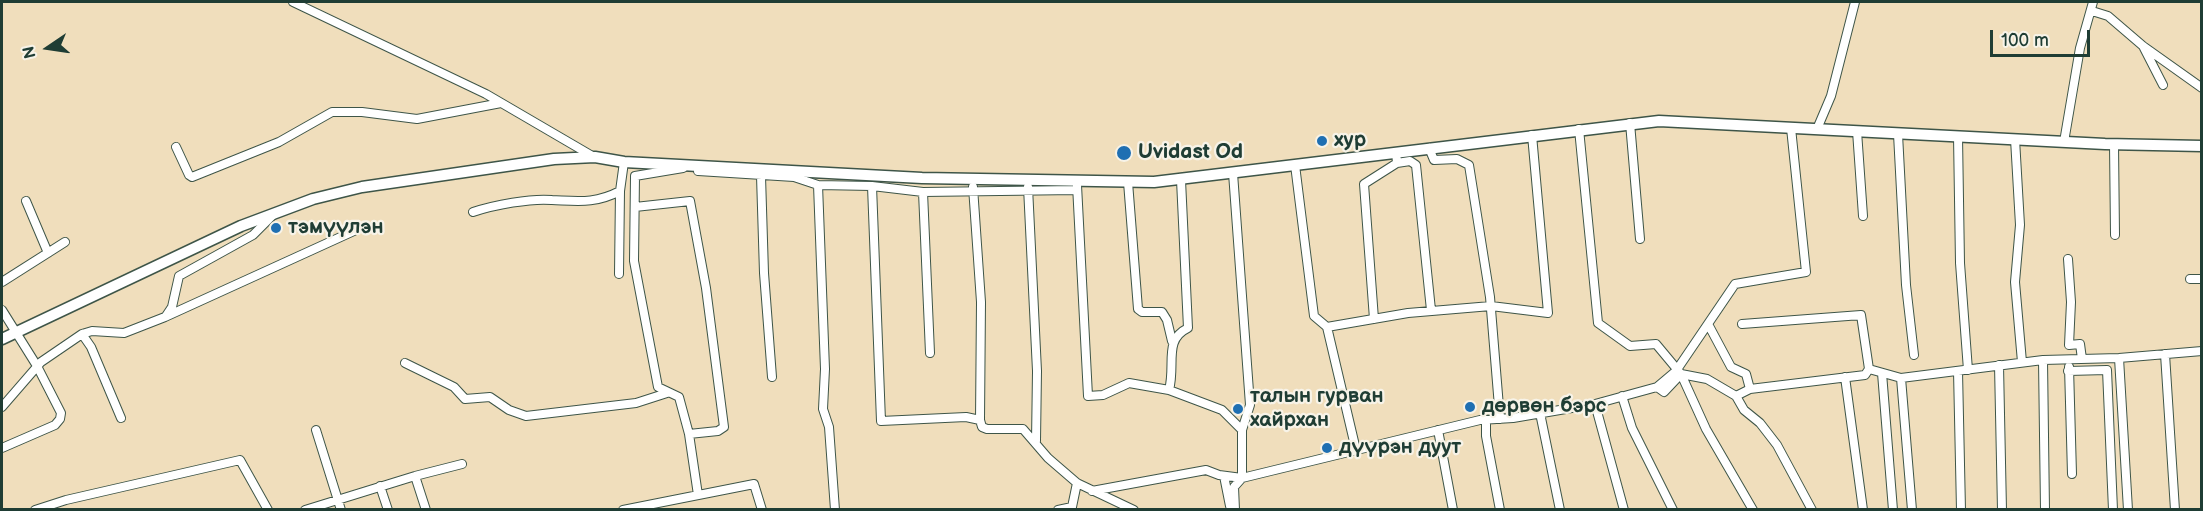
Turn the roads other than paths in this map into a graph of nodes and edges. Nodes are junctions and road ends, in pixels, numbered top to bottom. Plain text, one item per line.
1 (293, 2) edge
2 (1855, 2) edge
3 (2092, 6) edge
4 (2143, 46) junction
5 (2163, 85) dead end
6 (2202, 88) edge
7 (501, 103) junction
8 (1630, 123) junction
9 (1791, 128) junction
10 (1578, 129) junction
11 (1817, 129) junction
12 (1857, 131) junction
13 (1898, 134) junction
14 (1532, 135) junction
15 (1958, 136) junction
16 (2014, 139) junction
17 (2064, 142) junction
18 (2114, 144) junction
19 (2202, 146) edge
20 (176, 147) dead end
21 (1429, 147) junction
22 (1396, 157) junction
23 (595, 158) junction
24 (624, 162) junction
25 (1295, 165) junction
26 (683, 166) junction
27 (1233, 173) junction
28 (761, 176) junction
29 (1027, 178) junction
30 (973, 179) junction
31 (1181, 180) junction
32 (1128, 183) junction
33 (818, 185) junction
34 (872, 186) junction
35 (1077, 186) junction
36 (620, 191) junction
37 (974, 191) junction
38 (923, 192) junction
39 (1028, 192) junction
40 (26, 201) dead end
41 (635, 207) junction
42 (278, 211) junction
43 (473, 212) dead end
44 (1863, 216) dead end
45 (356, 230) dead end
46 (2115, 235) dead end
47 (1640, 239) dead end
48 (65, 242) dead end
49 (48, 253) junction
50 (2068, 259) dead end
51 (620, 274) dead end
52 (2190, 279) dead end
53 (2202, 279) edge
54 (2, 282) edge
55 (1491, 306) junction
56 (2, 310) edge
57 (1431, 310) junction
58 (165, 317) junction
59 (1374, 319) junction
60 (1708, 324) junction
61 (1742, 324) dead end
62 (1327, 327) junction
63 (15, 333) junction
64 (82, 334) junction
65 (2, 339) edge
66 (1173, 341) junction
67 (2202, 351) edge
68 (930, 353) dead end
69 (2165, 354) junction
70 (1914, 356) dead end
71 (2119, 358) junction
72 (2082, 359) junction
73 (2043, 360) junction
74 (2069, 360) junction
75 (2022, 362) junction
76 (405, 363) dead end
77 (1999, 365) junction
78 (37, 366) junction
79 (1869, 369) junction
80 (1968, 370) junction
81 (1958, 371) junction
82 (2068, 371) junction
83 (1678, 372) junction
84 (1882, 373) junction
85 (772, 377) dead end
86 (1845, 377) junction
87 (1901, 378) junction
88 (1750, 389) junction
89 (1169, 390) junction
90 (666, 393) junction
91 (1622, 396) junction
92 (1736, 396) junction
93 (1594, 404) junction
94 (2, 406) edge
95 (1540, 413) junction
96 (121, 418) dead end
97 (1500, 419) junction
98 (980, 420) junction
99 (1486, 420) junction
100 (316, 430) dead end
101 (1242, 430) junction
102 (1438, 430) junction
103 (689, 434) junction
104 (1036, 441) junction
105 (2, 448) edge
106 (1356, 450) junction
107 (462, 464) dead end
108 (2072, 474) dead end
109 (415, 476) junction
110 (1232, 477) junction
111 (1077, 483) junction
112 (380, 486) junction
113 (1092, 491) junction
114 (698, 495) junction
115 (337, 499) junction
116 (35, 510) edge
117 (268, 510) edge
118 (305, 510) edge
119 (340, 510) edge
120 (388, 510) edge
121 (426, 510) edge
122 (623, 510) edge
123 (762, 510) edge
124 (835, 510) edge
125 (1058, 510) edge
126 (1134, 510) edge
127 (1233, 510) edge
128 (1453, 510) edge
129 (1500, 510) edge
130 (1560, 510) edge
131 (1624, 510) edge
132 (1673, 510) edge
133 (1753, 510) edge
134 (1812, 510) edge
135 (1863, 510) edge
136 (1893, 510) edge
137 (1912, 510) edge
138 (1961, 510) edge
139 (2002, 510) edge
140 (2045, 510) edge
141 (2113, 510) edge
142 (2128, 510) edge
143 (2175, 510) edge

1 - 7 street
2 - 11 street
3 - 4 street
3 - 17 street
4 - 5 street
4 - 6 street
7 - 20 street
7 - 23 street
8 - 9 main road
8 - 10 main road
8 - 47 street
9 - 11 main road
9 - 60 street
10 - 14 main road
10 - 83 street
11 - 12 main road
12 - 13 main road
12 - 44 street
13 - 15 main road
13 - 70 street
14 - 21 main road
14 - 55 street
15 - 16 main road
15 - 80 street
16 - 17 main road
16 - 75 street
17 - 18 main road
18 - 19 main road
18 - 46 street
21 - 22 main road
21 - 55 street
22 - 25 main road
22 - 57 street
22 - 59 street
23 - 24 main road
23 - 42 main road
24 - 26 main road
24 - 36 street
25 - 27 main road
25 - 62 street
26 - 28 street
26 - 30 main road
26 - 41 street
27 - 31 main road
27 - 101 street
28 - 33 street
28 - 85 street
29 - 30 main road
29 - 35 main road
29 - 39 street
30 - 37 street
31 - 32 main road
31 - 66 street
32 - 35 main road
32 - 66 street
33 - 34 street
33 - 124 street
34 - 38 street
34 - 98 street
35 - 39 street
35 - 89 street
36 - 43 street
36 - 51 street
37 - 38 street
37 - 39 street
37 - 98 street
38 - 68 street
39 - 104 street
40 - 49 street
41 - 90 street
41 - 103 street
42 - 58 street
42 - 63 main road
45 - 58 street
48 - 49 street
49 - 54 street
50 - 72 street
52 - 53 street
55 - 57 street
55 - 97 street
56 - 63 street
57 - 59 street
58 - 64 street
59 - 62 street
60 - 83 street
60 - 88 street
61 - 79 street
62 - 106 street
63 - 65 main road
63 - 78 street
64 - 78 street
64 - 96 street
66 - 89 street
67 - 69 street
69 - 71 street
69 - 143 street
71 - 72 street
71 - 142 street
72 - 74 street
73 - 74 street
73 - 75 street
73 - 140 street
74 - 82 street
75 - 77 street
76 - 90 street
77 - 80 street
77 - 139 street
78 - 94 street
78 - 105 street
79 - 84 street
79 - 86 street
80 - 81 street
81 - 87 street
81 - 138 street
82 - 108 street
82 - 141 street
83 - 91 street
83 - 92 street
83 - 133 street
84 - 87 street
84 - 136 street
86 - 88 street
86 - 135 street
87 - 137 street
88 - 92 street
89 - 101 street
90 - 103 street
91 - 93 street
91 - 132 street
92 - 134 street
93 - 95 street
93 - 131 street
95 - 97 street
95 - 130 street
97 - 99 street
98 - 104 street
99 - 102 street
99 - 129 street
100 - 115 street
101 - 110 street
102 - 106 street
102 - 128 street
103 - 114 street
104 - 111 street
106 - 110 street
107 - 109 street
109 - 112 street
109 - 121 street
110 - 113 street
110 - 127 street
110 - 127 street
111 - 113 street
111 - 125 street
112 - 115 street
112 - 120 street
113 - 126 street
114 - 122 street
114 - 123 street
115 - 118 street
115 - 119 street
116 - 117 street

